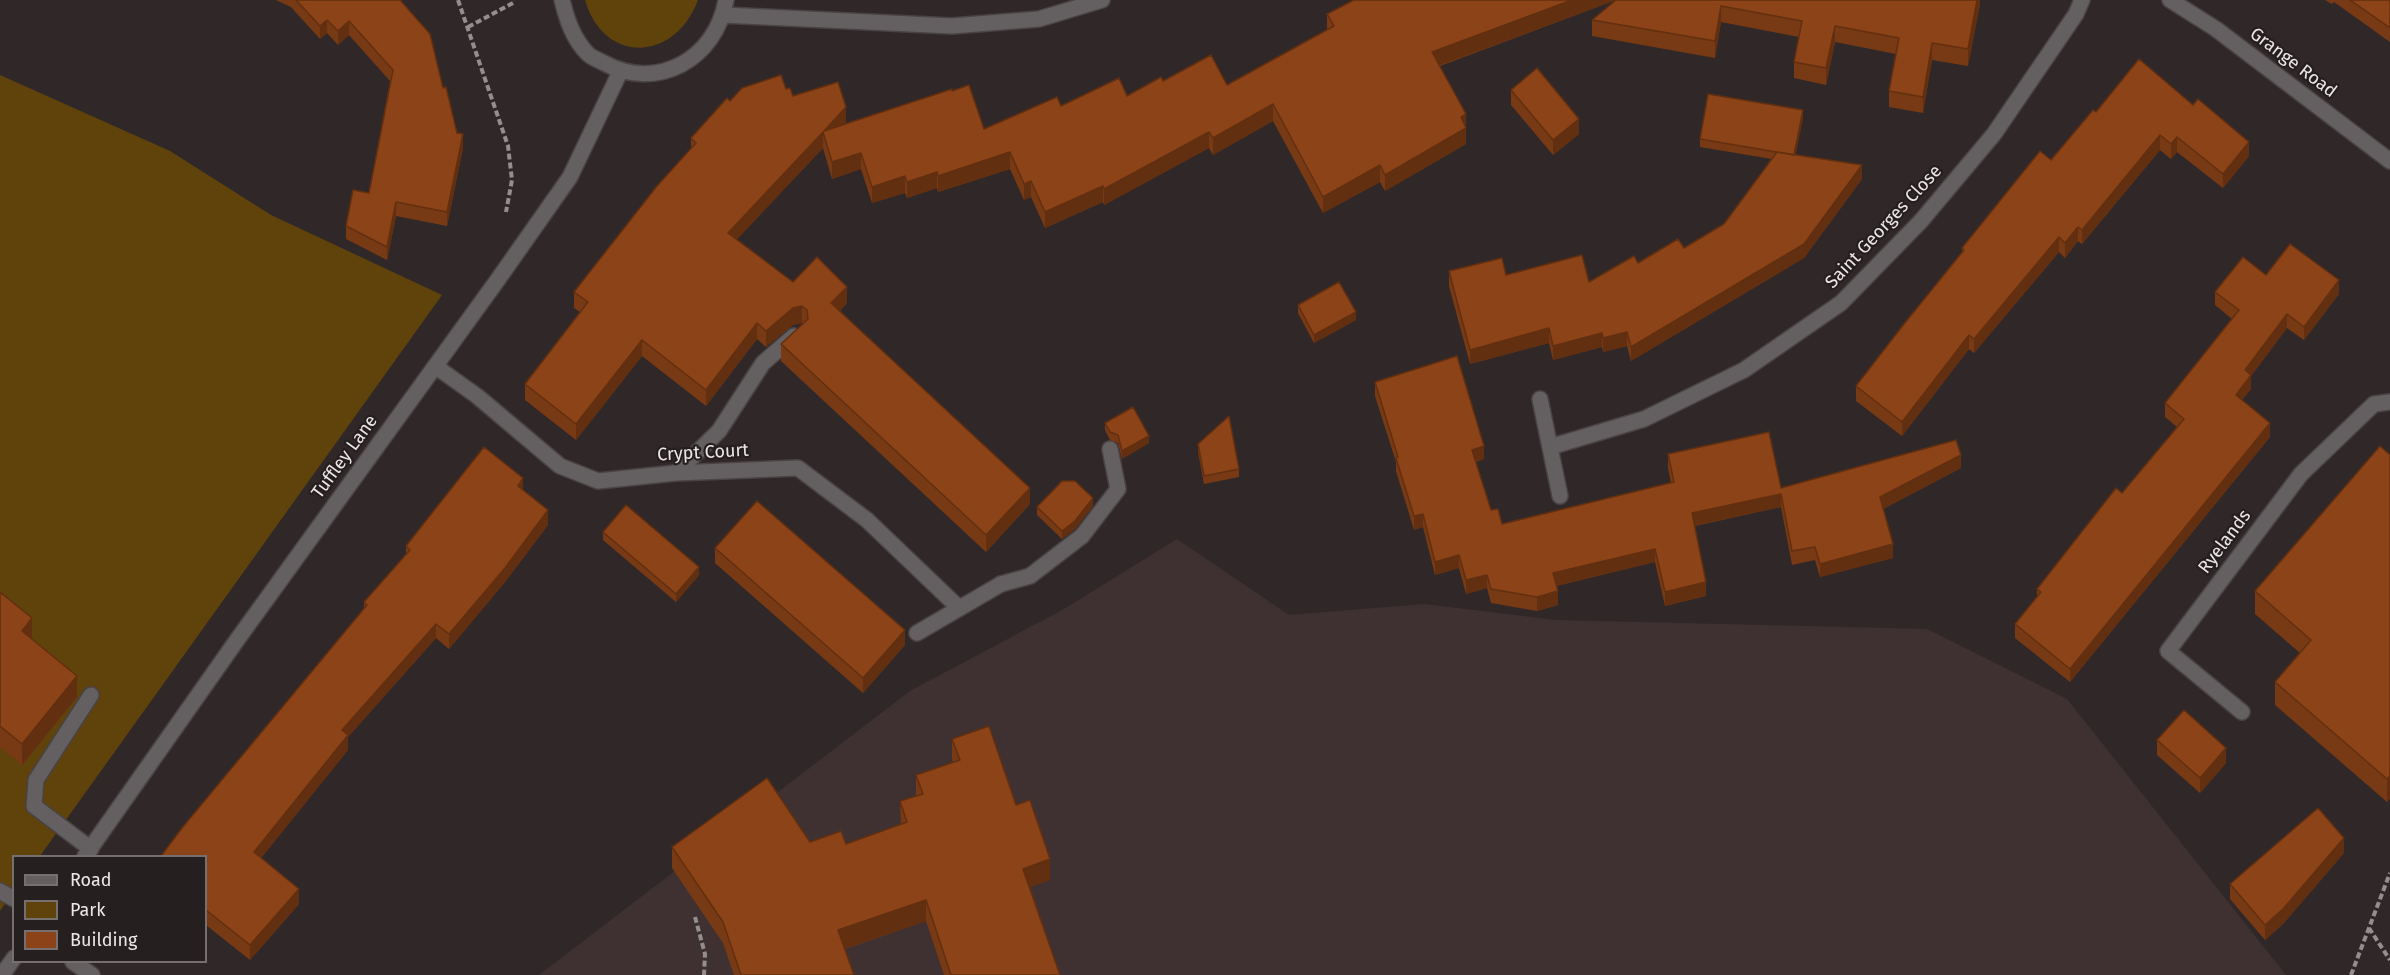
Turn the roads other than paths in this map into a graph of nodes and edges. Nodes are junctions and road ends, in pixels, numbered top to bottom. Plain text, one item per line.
1 (562, 0) edge
2 (1102, 0) edge
3 (2082, 0) edge
4 (2170, 0) edge
5 (724, 8) edge
6 (620, 72) junction
7 (2390, 160) edge
8 (799, 332) edge
9 (435, 366) junction
10 (1540, 399) dead end
11 (2390, 402) edge
12 (1550, 447) junction
13 (1110, 449) dead end
14 (676, 472) junction
15 (1560, 496) dead end
16 (959, 608) junction
17 (917, 633) dead end
18 (91, 695) dead end
19 (2242, 712) dead end
20 (88, 853) edge
21 (12, 961) edge
22 (74, 963) edge
23 (2, 975) edge
24 (92, 975) edge

1 - 6 street
2 - 5 street
3 - 12 street, Saint Georges Close
4 - 7 street, Grange Road
5 - 6 street
6 - 9 street, Tuffley Lane
8 - 14 street
9 - 14 street, Crypt Court
9 - 20 street, Tuffley Lane
10 - 12 street
11 - 19 street, Ryelands
12 - 15 street
13 - 16 street
14 - 16 street, Crypt Court
16 - 17 street
18 - 20 street
21 - 23 street
22 - 24 street

